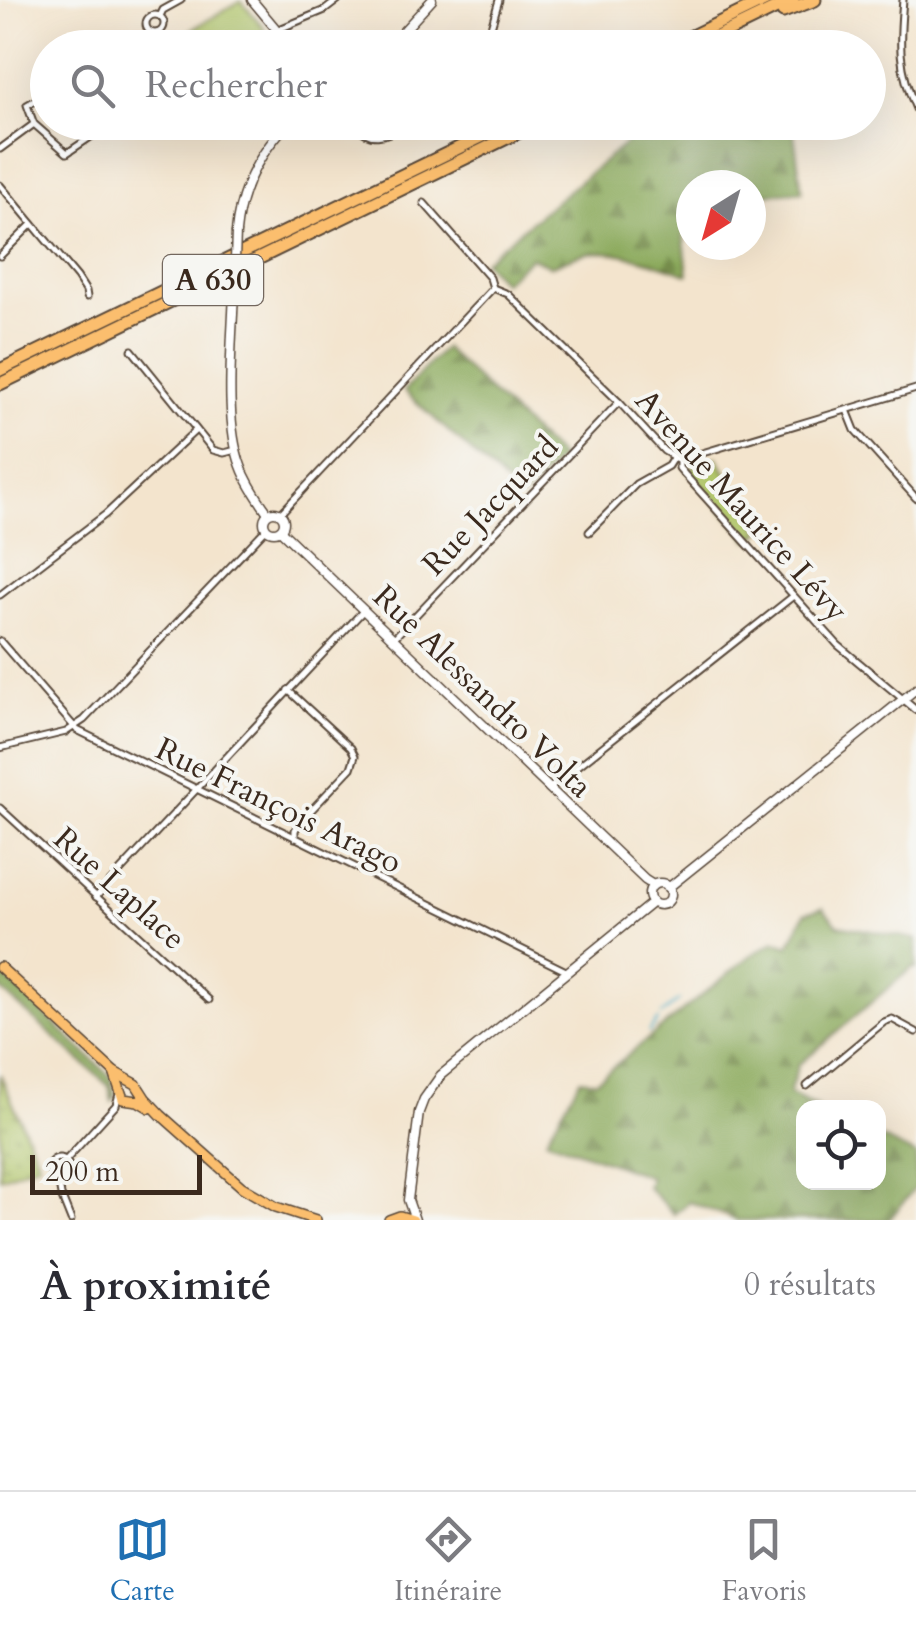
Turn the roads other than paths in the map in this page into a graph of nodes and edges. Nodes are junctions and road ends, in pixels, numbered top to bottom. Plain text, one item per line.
1 (181, 0) edge
2 (252, 0) edge
3 (338, 0) edge
4 (432, 0) edge
5 (498, 0) edge
6 (766, 0) edge
7 (793, 0) edge
8 (815, 0) edge
9 (903, 0) edge
10 (160, 17) junction
11 (746, 22) junction
12 (147, 30) edge
13 (162, 30) edge
14 (277, 30) joint
15 (404, 30) edge
16 (490, 30) edge
17 (704, 30) edge
18 (730, 30) edge
19 (916, 110) edge
20 (30, 127) edge
21 (53, 140) edge
22 (86, 140) edge
23 (275, 140) edge
24 (475, 140) edge
25 (503, 140) edge
26 (0, 149) edge
27 (0, 185) edge
28 (424, 204) dead end
29 (32, 224) junction
30 (0, 256) edge
31 (494, 288) junction
32 (87, 298) dead end
33 (132, 350) dead end
34 (0, 370) edge
35 (0, 384) edge
36 (916, 389) edge
37 (619, 402) junction
38 (847, 410) junction
39 (196, 430) junction
40 (236, 450) junction
41 (676, 459) junction
42 (916, 498) edge
43 (268, 513) junction
44 (280, 514) junction
45 (266, 529) junction
46 (280, 530) junction
47 (589, 532) dead end
48 (0, 594) edge
49 (792, 597) junction
50 (363, 611) junction
51 (393, 639) junction
52 (0, 641) edge
53 (916, 688) edge
54 (288, 690) junction
55 (902, 700) junction
56 (916, 710) edge
57 (74, 728) junction
58 (0, 748) edge
59 (196, 789) junction
60 (550, 789) junction
61 (0, 808) edge
62 (295, 838) junction
63 (653, 886) junction
64 (668, 888) junction
65 (96, 897) junction
66 (652, 902) junction
67 (0, 967) edge
68 (566, 971) junction
69 (209, 1000) dead end
70 (916, 1032) edge
71 (807, 1086) dead end
72 (125, 1093) junction
73 (161, 1115) junction
74 (66, 1160) junction
75 (58, 1178) junction
76 (408, 1200) junction
77 (391, 1219) edge
78 (71, 1220) edge
79 (316, 1220) edge
80 (414, 1220) edge

1 - 10 street
2 - 14 street
3 - 14 street
4 - 15 street
5 - 16 street
6 - 17 highway
7 - 11 highway
8 - 11 highway
9 - 19 street
10 - 12 street
10 - 13 street
11 - 18 highway
20 - 26 street
21 - 22 street
23 - 40 street, bridge
24 - 34 highway, A 630
25 - 35 highway, A 630
27 - 29 street
28 - 31 street, Avenue Maurice Lévy
29 - 30 street
29 - 32 street
31 - 37 street, Avenue Maurice Lévy
31 - 44 street
33 - 39 street
36 - 38 street
37 - 41 street, Avenue Maurice Lévy
37 - 51 street, Rue Jacquard
38 - 41 street
38 - 42 street
39 - 40 street
39 - 48 street
40 - 43 street
41 - 47 street
41 - 49 street, Avenue Maurice Lévy
43 - 44 street
43 - 45 street
44 - 46 street
45 - 46 street
45 - 57 street
46 - 50 street, Rue Alessandro Volta
49 - 55 street, Avenue Maurice Lévy
49 - 60 street
50 - 51 street, Rue Alessandro Volta
50 - 54 street
51 - 60 street, Rue Alessandro Volta
52 - 57 street, Rue François Arago
53 - 55 street
54 - 59 street
54 - 62 street
55 - 56 street, Avenue Maurice Lévy
55 - 64 street
57 - 58 street
57 - 59 street, Rue François Arago
59 - 62 street, Rue François Arago
59 - 65 street
60 - 63 street, Rue Alessandro Volta
61 - 65 street, Rue Laplace
62 - 68 street, Rue François Arago
63 - 64 street
63 - 66 street
64 - 66 street
65 - 69 street, Rue Laplace
66 - 68 street
67 - 72 main road
68 - 76 street
70 - 71 street
72 - 73 main road
72 - 73 main road
72 - 74 street
73 - 79 main road
74 - 75 street
74 - 75 street
75 - 78 street
76 - 77 street
76 - 80 street
77 - 80 main road

